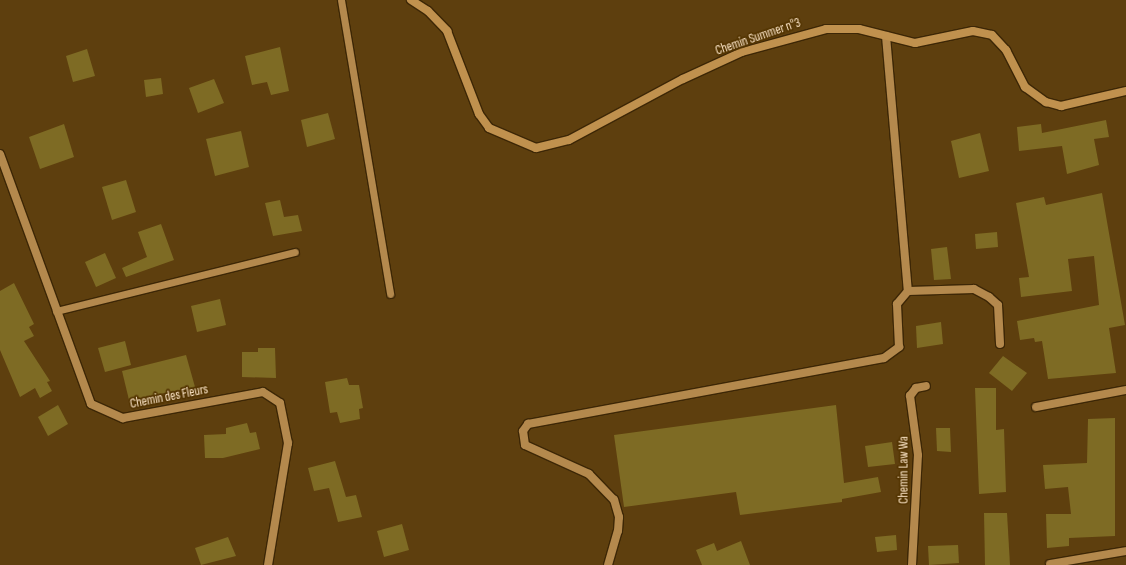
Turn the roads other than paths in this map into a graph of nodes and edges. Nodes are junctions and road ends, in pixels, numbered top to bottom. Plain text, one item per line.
1 (341, 0) edge
2 (411, 0) edge
3 (886, 36) junction
4 (1126, 91) edge
5 (0, 154) edge
6 (295, 252) dead end
7 (908, 291) junction
8 (390, 294) dead end
9 (56, 310) junction
10 (1000, 344) dead end
11 (926, 386) dead end
12 (1126, 390) edge
13 (1036, 407) dead end
14 (1126, 551) edge
15 (1050, 564) edge
16 (268, 565) edge
17 (608, 565) edge
18 (912, 565) edge

1 - 8 lane
2 - 3 street, Chemin Summer n°3
3 - 4 street, Chemin Summer n°3
3 - 7 street
5 - 9 street, Chemin des Fleurs
6 - 9 lane
7 - 10 street
7 - 17 street
9 - 16 street, Chemin des Fleurs
11 - 18 street, Chemin Law Wa
12 - 13 street
14 - 15 street

